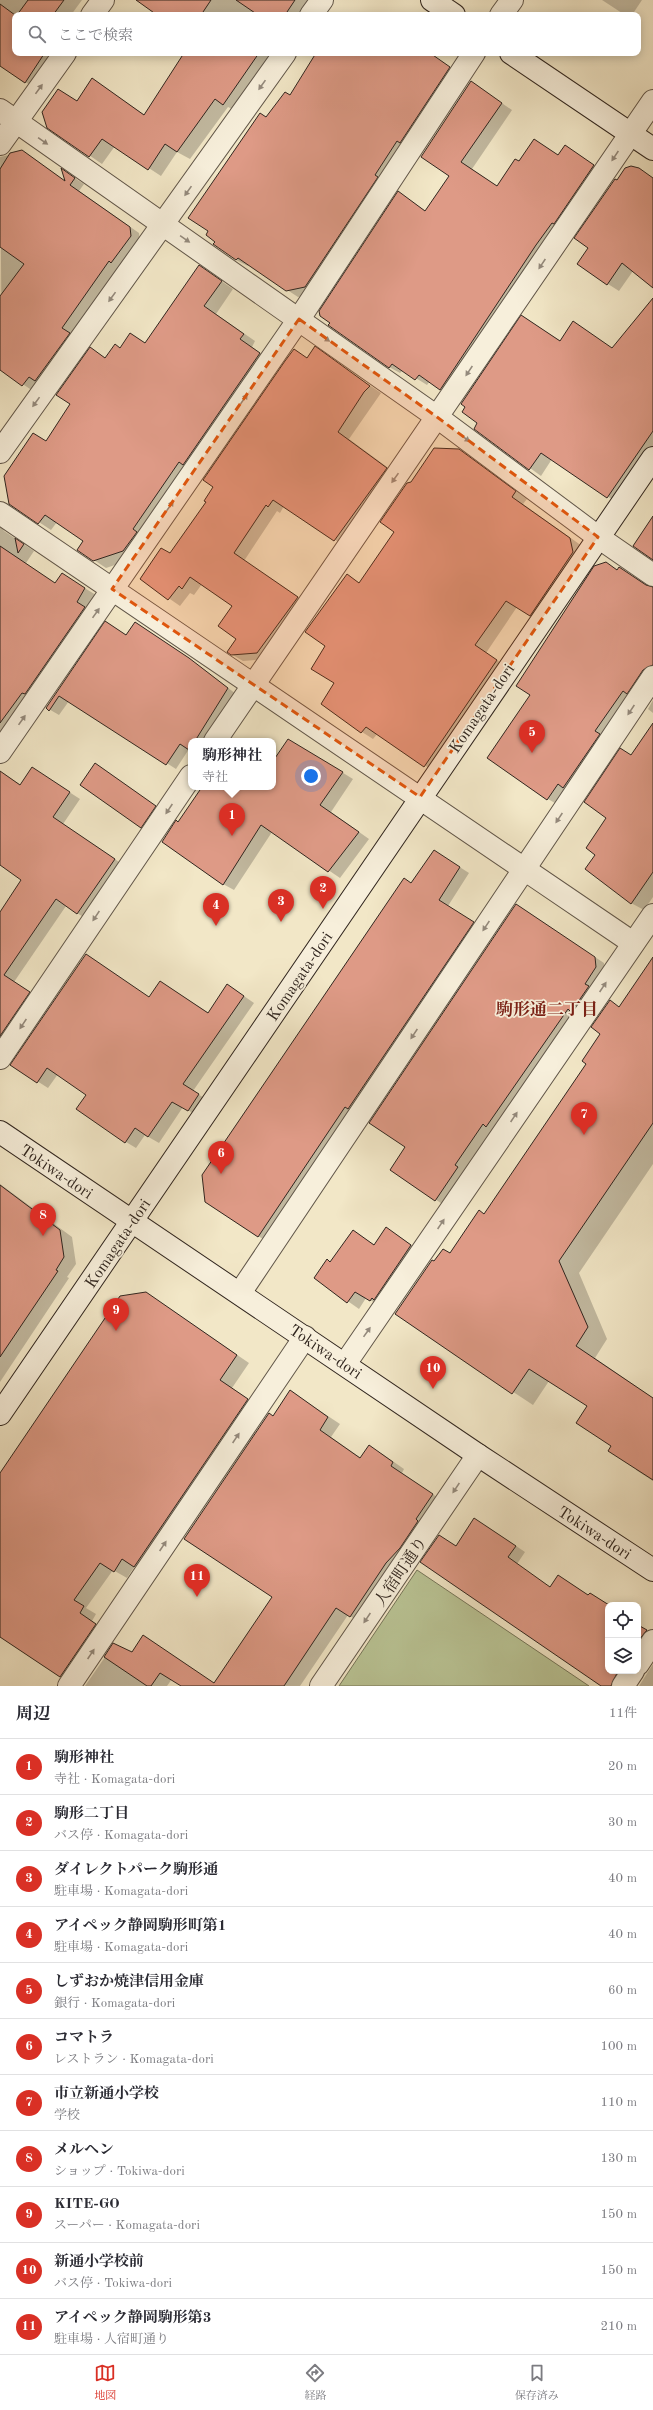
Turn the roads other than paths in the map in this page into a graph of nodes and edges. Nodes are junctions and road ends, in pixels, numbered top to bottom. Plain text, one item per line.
1 (103, 0) edge
2 (322, 0) edge
3 (432, 0) edge
4 (512, 0) edge
5 (94, 12) edge
6 (314, 12) edge
7 (450, 12) edge
8 (503, 12) edge
9 (62, 56) edge
10 (283, 56) edge
11 (472, 56) edge
12 (516, 56) edge
13 (653, 101) edge
14 (8, 116) edge
15 (631, 133) junction
16 (0, 144) edge
17 (653, 149) edge
18 (164, 225) junction
19 (299, 319) junction
20 (437, 417) junction
21 (0, 452) edge
22 (653, 458) edge
23 (0, 513) edge
24 (598, 537) junction
25 (653, 575) edge
26 (112, 589) junction
27 (653, 677) edge
28 (253, 684) junction
29 (217, 738) edge
30 (0, 752) edge
31 (188, 780) edge
32 (420, 797) junction
33 (525, 868) junction
34 (653, 915) edge
35 (633, 943) junction
36 (0, 1058) edge
37 (0, 1132) edge
38 (131, 1222) junction
39 (240, 1294) junction
40 (305, 1337) junction
41 (345, 1364) junction
42 (0, 1414) edge
43 (478, 1456) junction
44 (653, 1570) edge
45 (653, 1641) edge
46 (641, 1659) edge
47 (631, 1674) edge
48 (69, 1686) edge
49 (321, 1686) edge
50 (623, 1686) edge

1 - 5 street
2 - 6 street
3 - 7 street
4 - 8 street
14 -> 9 street
10 -> 18 street
11 - 19 street
12 - 15 street
13 - 15 street
14 - 16 street
14 -> 18 street
15 - 17 street
15 -> 20 street
18 -> 19 street
18 -> 21 street
19 -> 20 street
26 -> 19 street
20 -> 24 street
20 -> 28 street
22 - 24 street, Komagata-dori
23 - 26 street
24 - 25 street
24 - 32 street, Komagata-dori
26 - 28 street
30 -> 26 street
27 -> 33 street
28 - 29 street
28 - 32 street
31 -> 36 street
32 - 33 street
32 - 38 street, Komagata-dori
33 - 35 street
33 -> 39 street
34 - 35 street
41 -> 35 street
37 - 38 street, Tokiwa-dori
38 - 39 street, Tokiwa-dori
38 - 42 street, Komagata-dori
39 - 40 street, Tokiwa-dori
40 - 41 street, Tokiwa-dori
48 -> 40 street
41 - 43 street, Tokiwa-dori
43 - 44 street, Tokiwa-dori
43 -> 49 street, 人宿町通り
45 - 46 street
47 - 50 street

